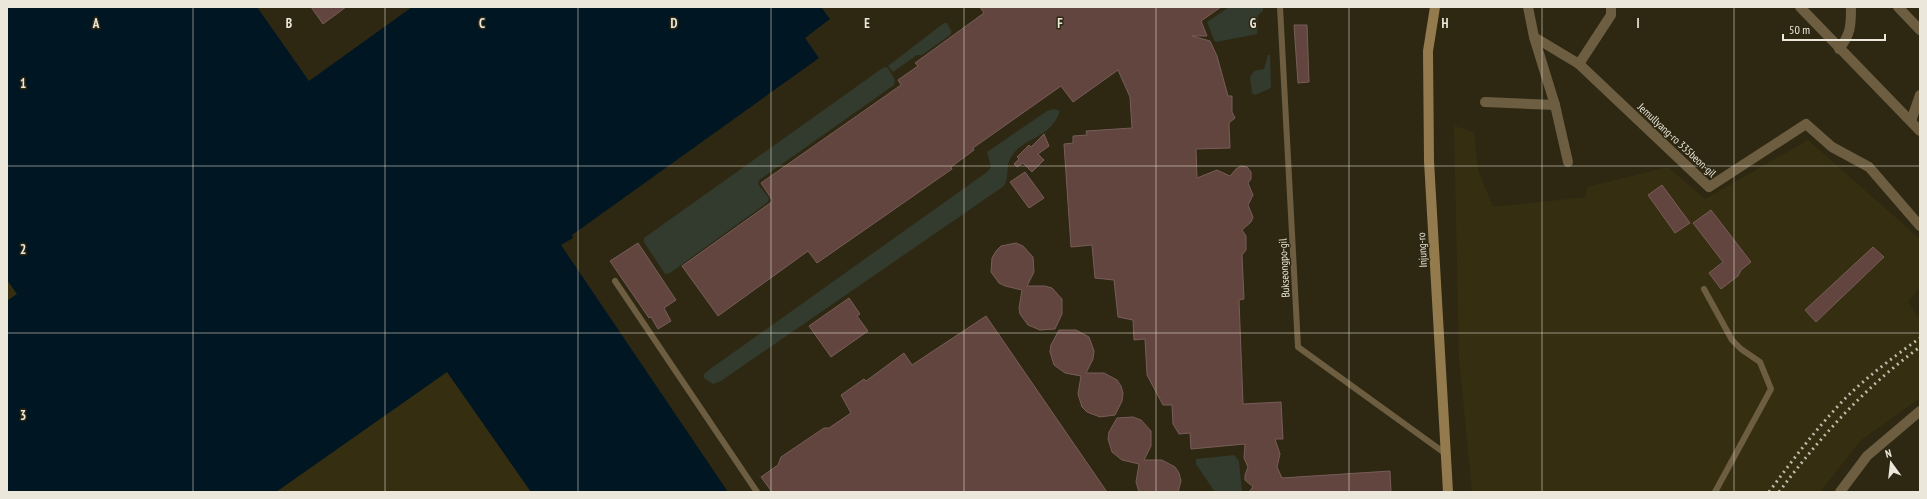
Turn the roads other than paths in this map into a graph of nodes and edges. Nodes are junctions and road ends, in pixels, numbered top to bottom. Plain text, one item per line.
1 (1280, 7) edge
2 (1435, 7) edge
3 (1528, 7) edge
4 (1611, 7) edge
5 (1800, 7) edge
6 (1851, 7) edge
7 (1898, 7) edge
8 (1920, 30) edge
9 (1534, 37) junction
10 (1840, 49) junction
11 (1579, 64) junction
12 (1920, 95) edge
13 (1485, 102) dead end
14 (1555, 105) junction
15 (1911, 121) junction
16 (1920, 131) edge
17 (1568, 162) dead end
18 (1920, 226) edge
19 (615, 281) dead end
20 (1704, 289) dead end
21 (1920, 411) edge
22 (1446, 454) junction
23 (757, 492) edge
24 (1448, 492) edge
25 (1715, 492) edge
26 (1840, 492) edge

1 - 22 lane, Bukseongpo-gil
2 - 22 main road, Injung-ro
3 - 9 street
4 - 11 street
5 - 10 street
6 - 10 street
7 - 8 street
9 - 11 street, Jemullyang-ro 335beon-gil
9 - 14 street
10 - 15 street
11 - 18 street, Jemullyang-ro 335beon-gil
12 - 15 street
13 - 14 street
14 - 17 street
15 - 16 street
19 - 23 lane
20 - 25 lane
21 - 26 street
22 - 24 main road, Injung-ro

